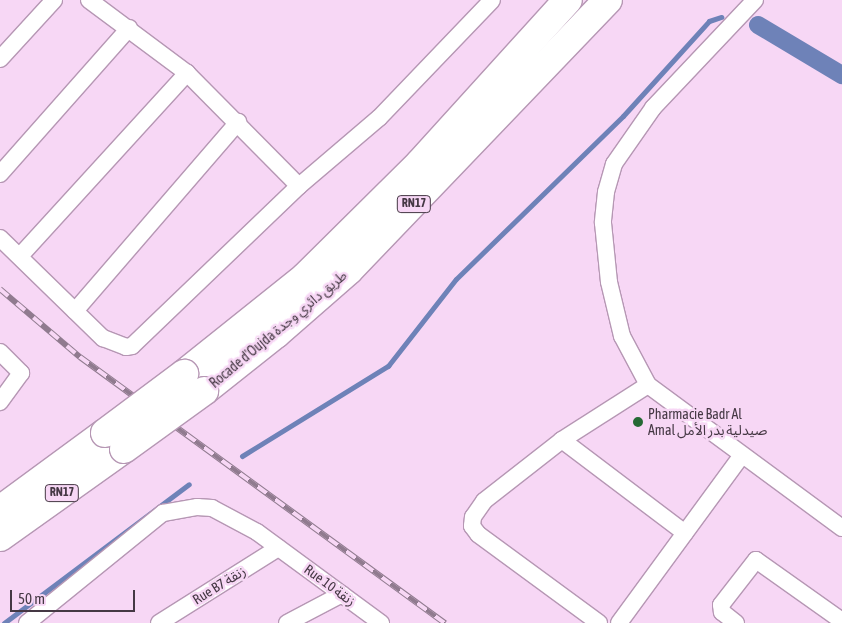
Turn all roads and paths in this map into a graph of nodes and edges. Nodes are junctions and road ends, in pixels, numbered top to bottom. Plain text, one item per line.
1 (54, 0) edge
2 (89, 0) edge
3 (492, 0) edge
4 (568, 0) edge
5 (608, 0) edge
6 (755, 0) edge
7 (27, 27) junction
8 (129, 28) junction
9 (0, 41) edge
10 (0, 59) edge
11 (187, 73) junction
12 (238, 122) junction
13 (0, 174) edge
14 (299, 186) junction
15 (0, 238) edge
16 (20, 256) junction
17 (75, 310) junction
18 (6, 356) edge
19 (194, 382) junction
20 (648, 385) junction
21 (0, 402) edge
22 (562, 440) junction
23 (115, 441) junction
24 (742, 455) junction
25 (0, 510) edge
26 (842, 528) edge
27 (685, 533) junction
28 (0, 537) edge
29 (278, 548) junction
30 (342, 594) junction
31 (842, 621) edge
32 (26, 623) edge
33 (159, 623) edge
34 (287, 623) edge
35 (381, 623) edge
36 (599, 623) edge
37 (619, 623) edge
38 (736, 623) edge

1 - 7 street
2 - 8 street
3 - 14 street
4 - 19 highway, Rocade d'Oujda طريق دائري وجدة / RN17
5 - 19 highway, Rocade d'Oujda طريق دائري وجدة / RN17
6 - 20 street
7 - 9 street
7 - 10 street
8 - 11 street
8 - 13 street
11 - 12 street
11 - 16 street
12 - 14 street
12 - 17 street
14 - 17 street
15 - 16 street
16 - 17 street
18 - 21 street
19 - 23 highway, Rocade d'Oujda طريق دائري وجدة / RN17, bridge
20 - 22 street
20 - 24 street
22 - 27 street
22 - 36 street
23 - 25 highway, Rocade d'Oujda طريق دائري وجدة / RN17
23 - 28 highway, Rocade d'Oujda طريق دائري وجدة / RN17
24 - 26 street
24 - 27 street
27 - 37 street
29 - 30 street, Rue 10 زنقة
29 - 32 street, Rue 10 زنقة
29 - 33 street, Rue B7 زنقة
30 - 34 street
30 - 35 street, Rue 10 زنقة
31 - 38 street

